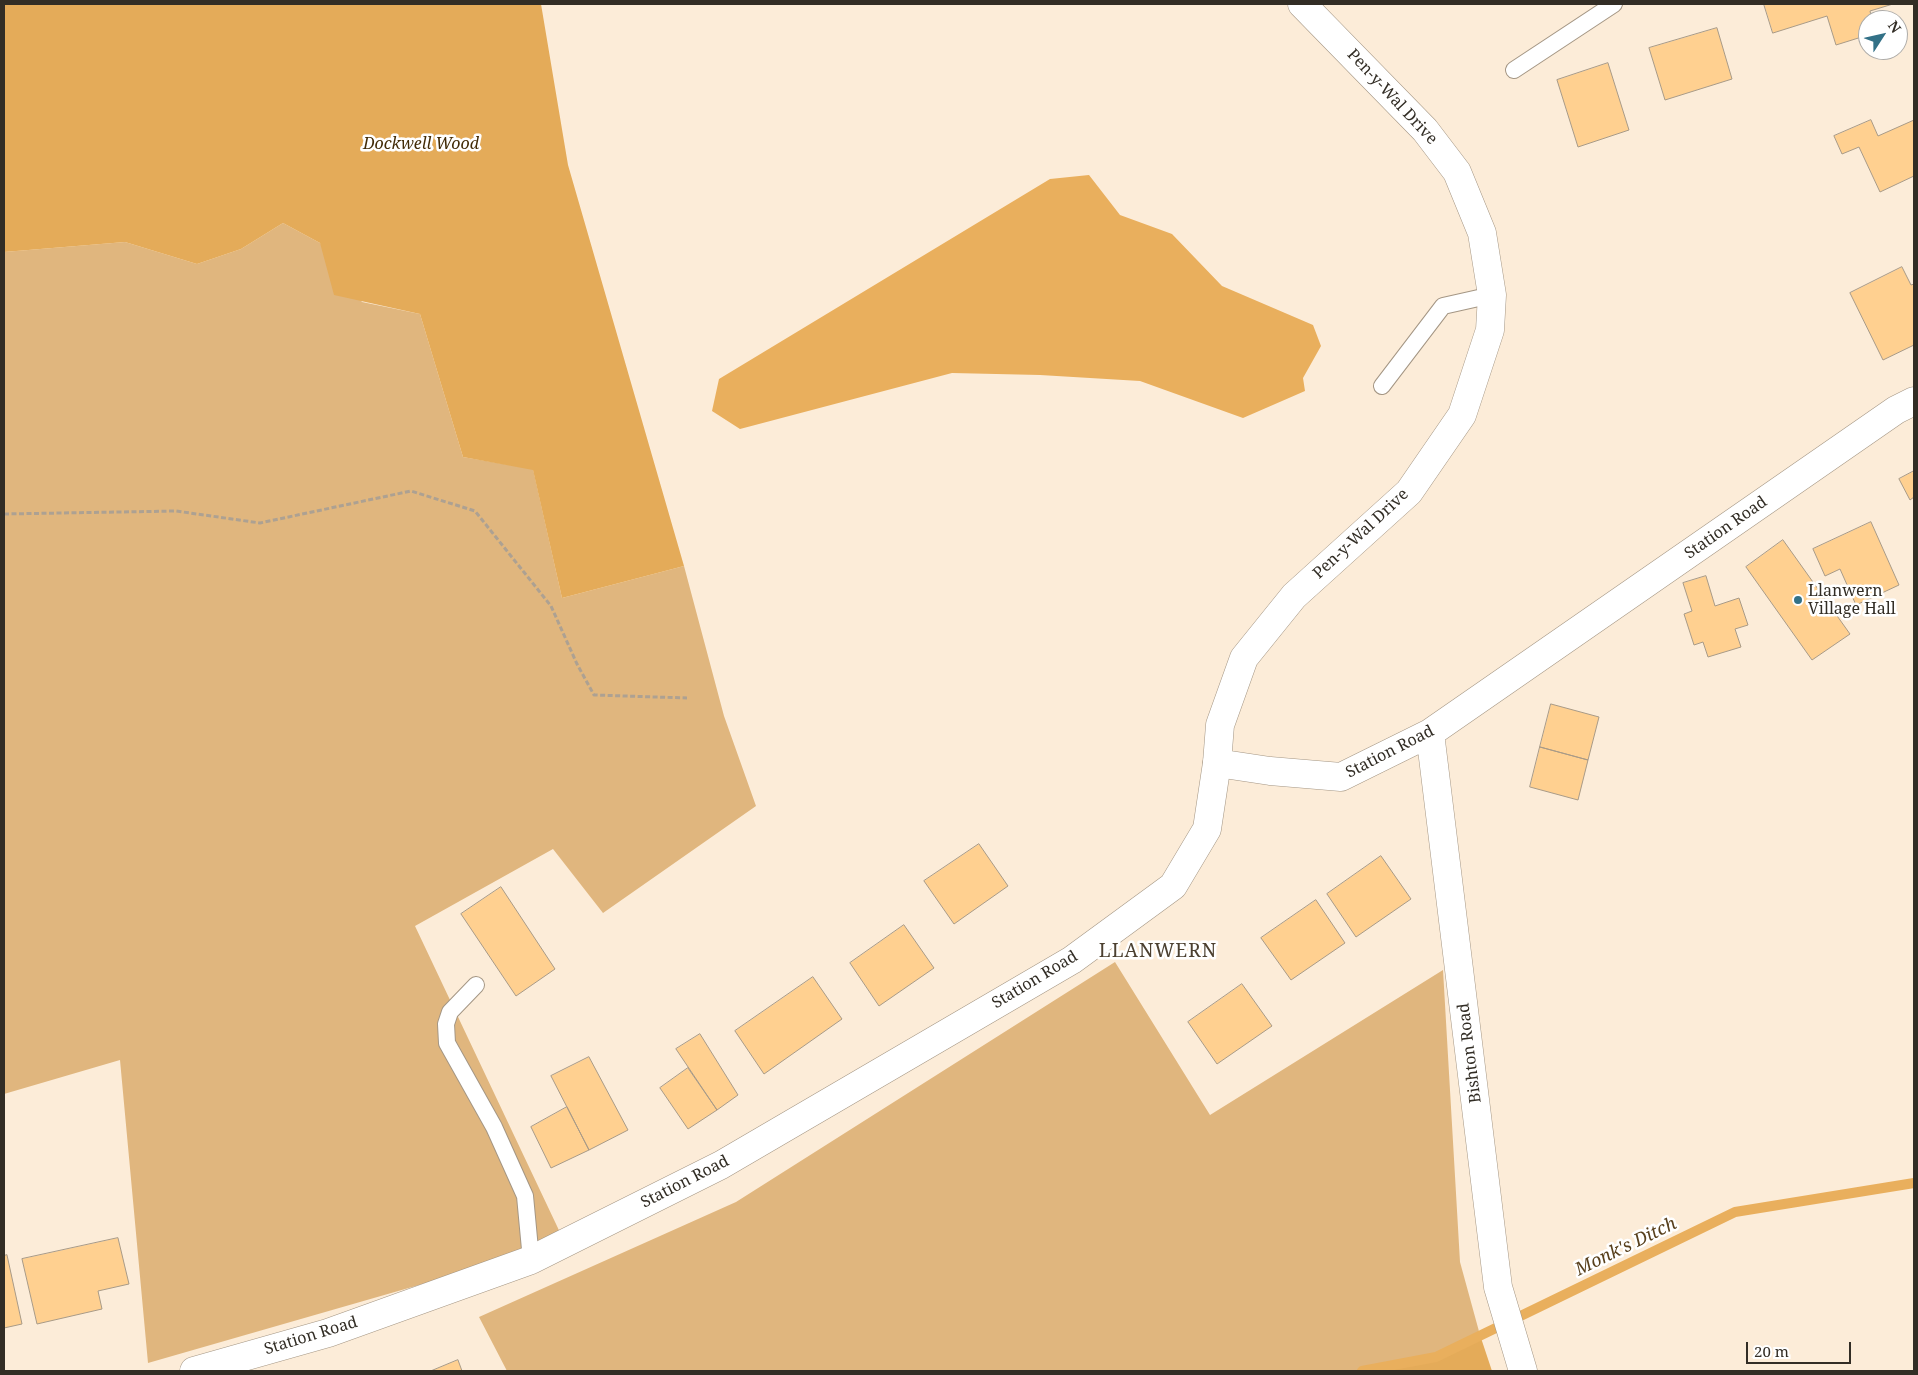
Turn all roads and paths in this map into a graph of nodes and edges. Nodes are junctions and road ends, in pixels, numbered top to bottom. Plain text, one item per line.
1 (1302, 4) edge
2 (1614, 4) edge
3 (1514, 70) dead end
4 (1492, 295) junction
5 (1382, 386) dead end
6 (1914, 401) edge
7 (4, 514) edge
8 (688, 698) dead end
9 (1430, 733) junction
10 (1217, 763) junction
11 (476, 985) dead end
12 (531, 1260) junction
13 (1522, 1368) edge
14 (194, 1371) edge

1 - 4 street, Pen-y-Wal Drive
2 - 3 lane
4 - 5 lane
4 - 10 street, Pen-y-Wal Drive
6 - 9 street, Station Road
7 - 8 path
9 - 10 street, Station Road
9 - 13 street, Bishton Road
10 - 12 street, Station Road
11 - 12 lane
12 - 14 street, Station Road

